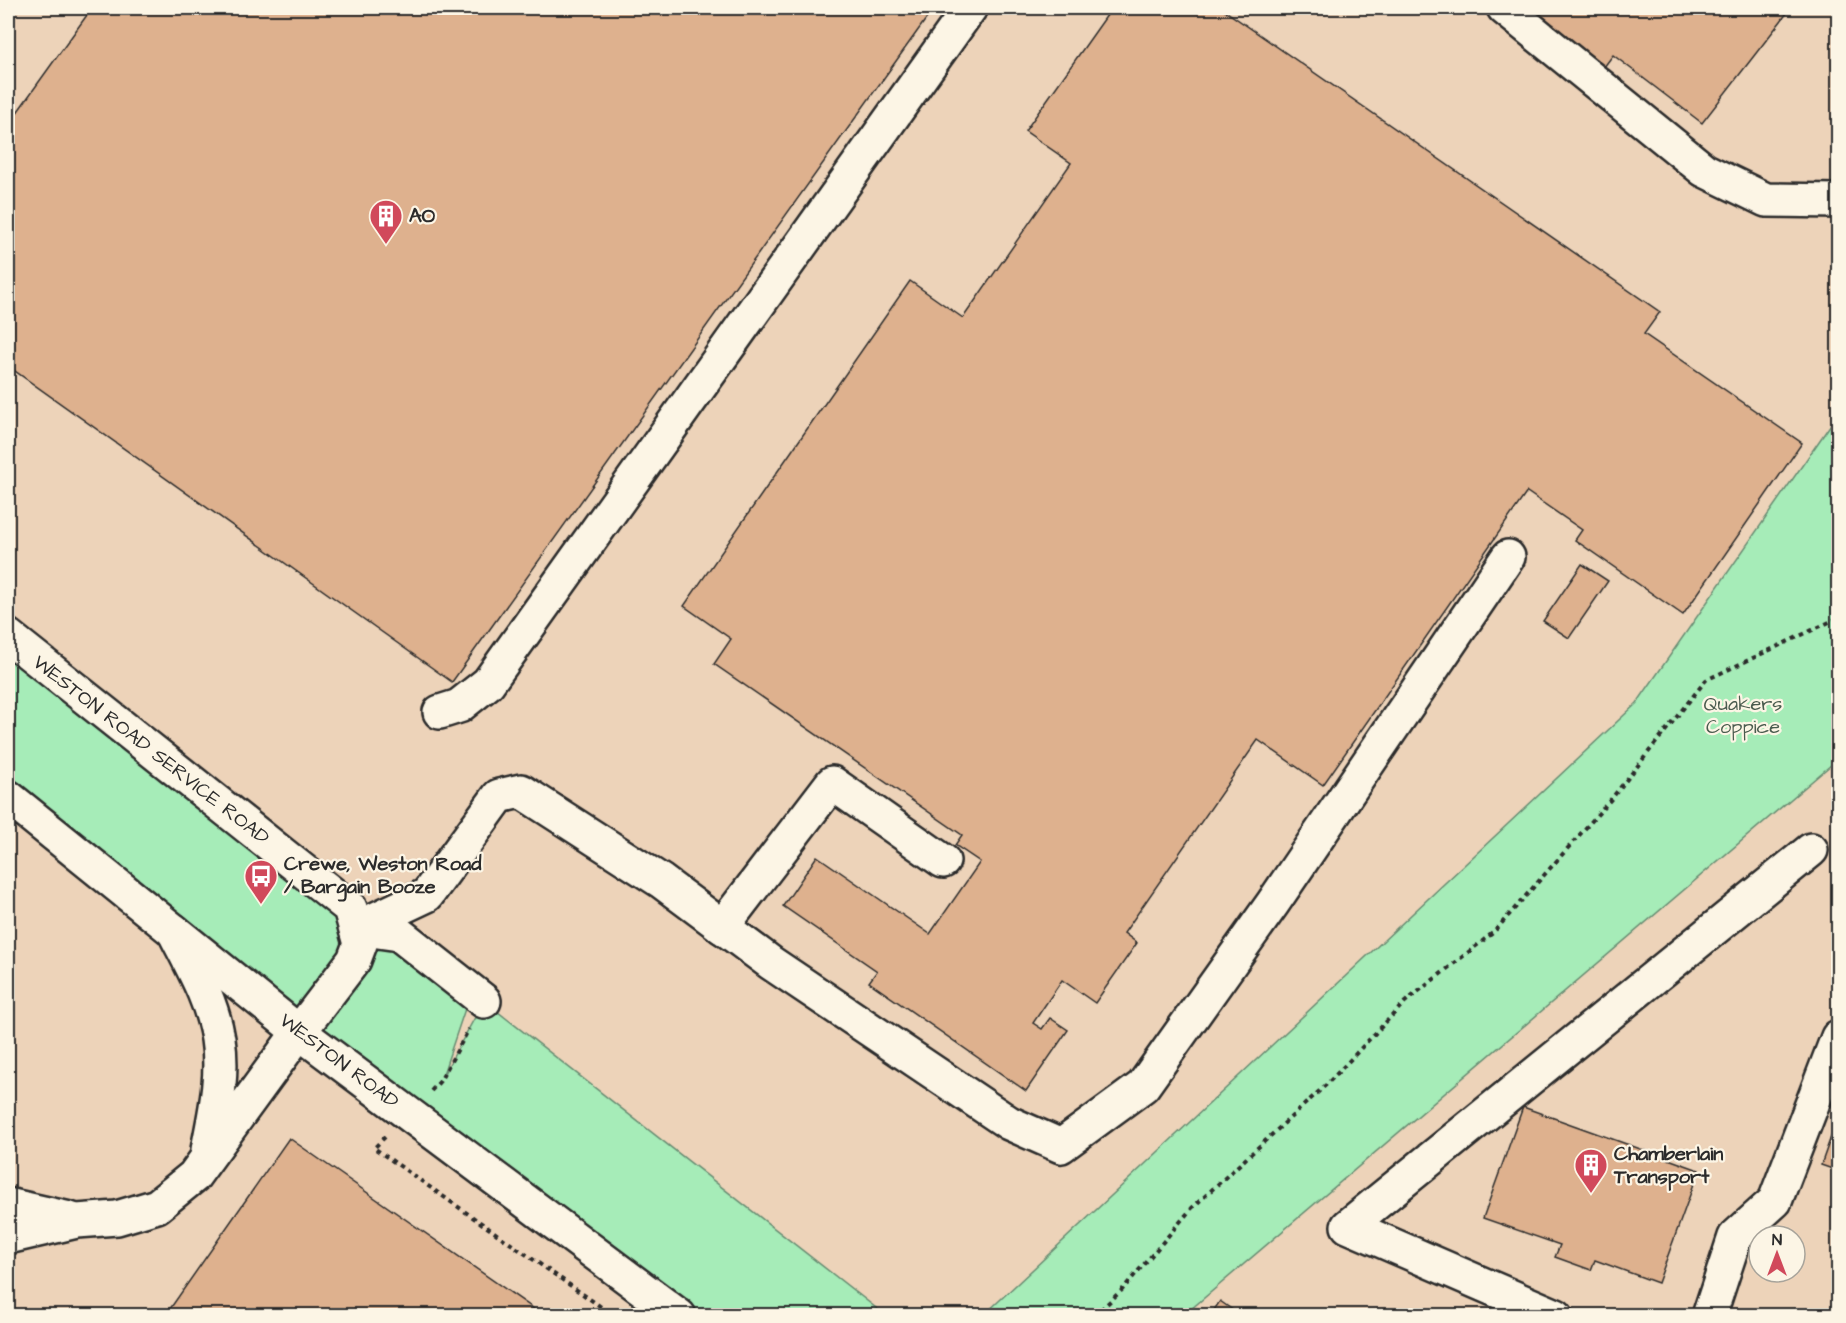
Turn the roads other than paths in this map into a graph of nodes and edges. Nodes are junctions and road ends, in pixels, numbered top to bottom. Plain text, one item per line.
1 (970, 8) edge
2 (1504, 8) edge
3 (1839, 201) edge
4 (1508, 557) dead end
5 (8, 636) edge
6 (440, 712) dead end
7 (8, 797) edge
8 (1811, 850) dead end
9 (943, 861) dead end
10 (722, 927) junction
11 (357, 928) junction
12 (174, 931) junction
13 (484, 1002) dead end
14 (299, 1032) junction
15 (1839, 1036) edge
16 (206, 1160) junction
17 (8, 1205) edge
18 (77, 1221) junction
19 (8, 1237) edge
20 (679, 1316) edge
21 (1556, 1316) edge
22 (1709, 1316) edge

1 - 6 main road
2 - 3 main road
4 - 10 main road
5 - 11 main road, WESTON ROAD SERVICE ROAD
7 - 12 main road, WESTON ROAD
8 - 21 main road
9 - 10 main road
10 - 11 main road
11 - 13 main road
11 - 14 main road
12 - 14 main road, WESTON ROAD
12 - 16 main road
14 - 16 main road
14 - 20 main road, WESTON ROAD
15 - 22 main road
16 - 18 main road
17 - 18 main road
18 - 19 main road

